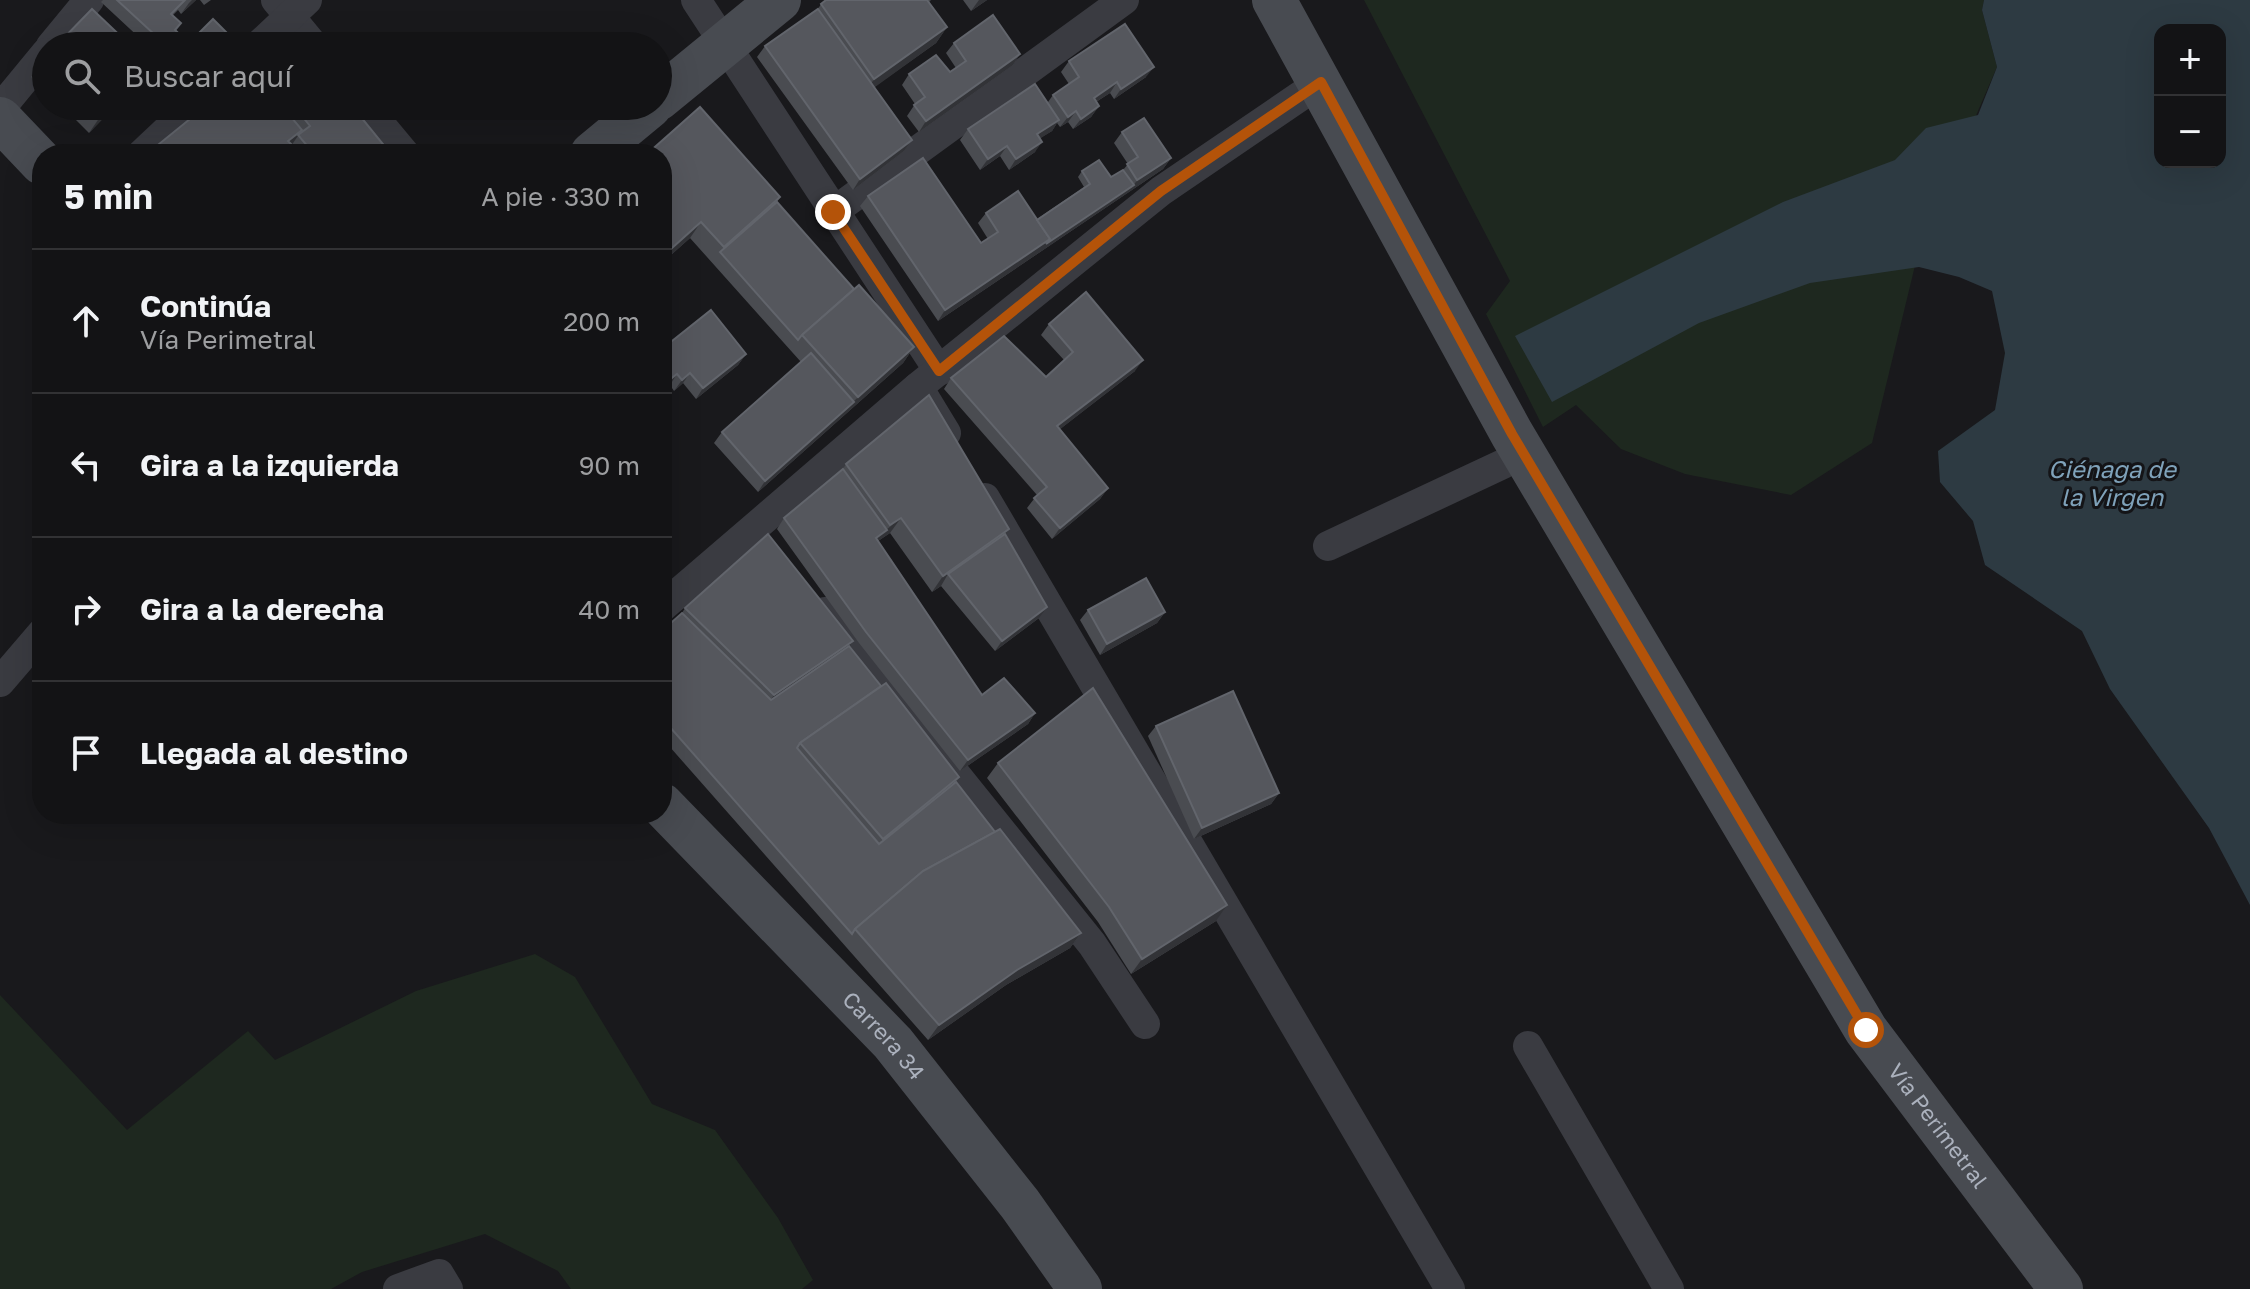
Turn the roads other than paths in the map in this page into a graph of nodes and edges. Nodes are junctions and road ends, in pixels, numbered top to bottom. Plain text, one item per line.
1 (89, 0) edge
2 (696, 0) edge
3 (779, 0) edge
4 (1124, 0) edge
5 (1274, 0) edge
6 (291, 5) edge
7 (63, 32) edge
8 (269, 32) edge
9 (306, 32) edge
10 (725, 44) junction
11 (32, 70) edge
12 (1321, 82) junction
13 (672, 88) edge
14 (0, 109) edge
15 (0, 119) edge
16 (178, 120) edge
17 (377, 120) edge
18 (633, 120) edge
19 (153, 144) edge
20 (397, 144) edge
21 (604, 144) edge
22 (32, 153) edge
23 (833, 212) junction
24 (929, 379) junction
25 (1508, 449) junction
26 (958, 452) edge
27 (974, 479) edge
28 (756, 525) junction
29 (1328, 546) dead end
30 (775, 550) edge
31 (805, 587) edge
32 (672, 598) edge
33 (32, 645) edge
34 (0, 682) edge
35 (672, 815) edge
36 (1145, 1024) dead end
37 (1528, 1046) dead end
38 (398, 1289) edge
39 (448, 1289) edge
40 (1080, 1289) edge
41 (1450, 1289) edge
42 (1669, 1289) edge
43 (2061, 1289) edge

1 - 7 street
2 - 10 street
3 - 10 street
4 - 23 street
5 - 12 street, Vía Perimetral
6 - 8 street
6 - 9 street
10 - 13 street
10 - 23 street
11 - 14 street
12 - 24 street
12 - 25 street, Vía Perimetral
15 - 22 street
16 - 19 street
17 - 20 street
18 - 21 street
23 - 24 street
24 - 26 street
24 - 28 street
25 - 29 street
25 - 43 street, Vía Perimetral
27 - 41 street
28 - 30 street
28 - 32 street
31 - 36 street
33 - 34 street
35 - 40 street, Carrera 34
37 - 42 street
38 - 39 street

